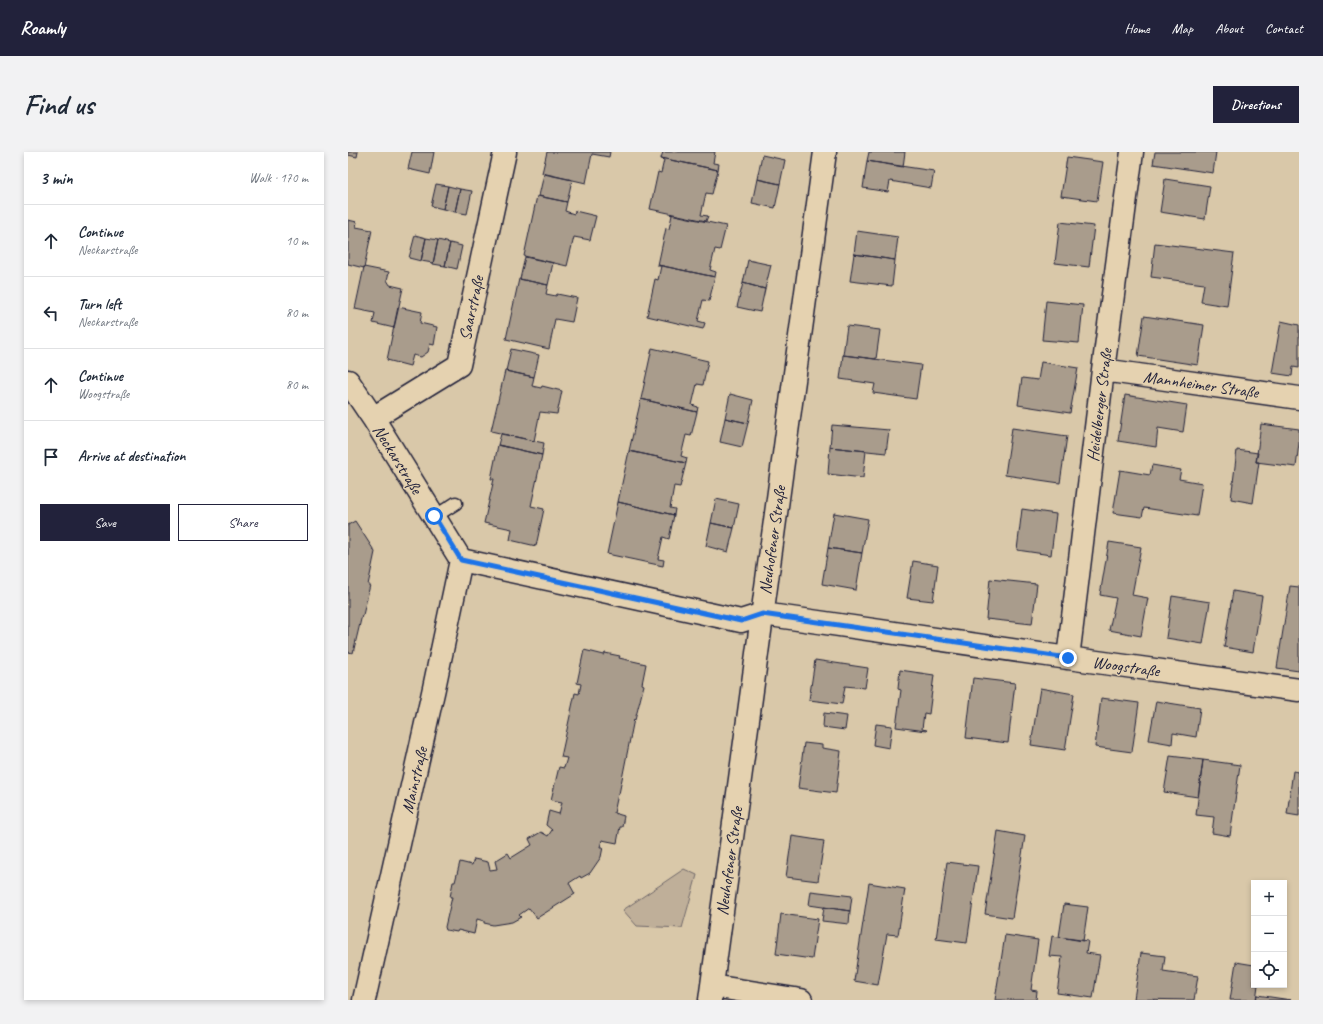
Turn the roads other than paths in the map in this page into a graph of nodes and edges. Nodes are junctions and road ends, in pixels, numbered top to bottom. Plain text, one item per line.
1 (505, 152) edge
2 (825, 152) edge
3 (1132, 152) edge
4 (1103, 370) junction
5 (348, 381) edge
6 (1299, 398) edge
7 (373, 418) junction
8 (456, 503) dead end
9 (434, 516) junction
10 (461, 560) junction
11 (762, 614) junction
12 (1068, 658) junction
13 (1299, 690) edge
14 (711, 993) edge
15 (364, 1000) edge
16 (801, 1000) edge

1 - 7 street, Saarstraße
2 - 11 street, Neuhofener Straße
3 - 4 street, Heidelberger Straße
4 - 6 street, Mannheimer Straße
4 - 12 street, Heidelberger Straße
5 - 7 street, Neckarstraße
7 - 9 street, Neckarstraße
8 - 9 lane
9 - 10 street, Neckarstraße
10 - 11 street
10 - 15 street, Mainstraße
11 - 12 street, Woogstraße
11 - 14 street, Neuhofener Straße
12 - 13 street, Woogstraße
14 - 16 street

